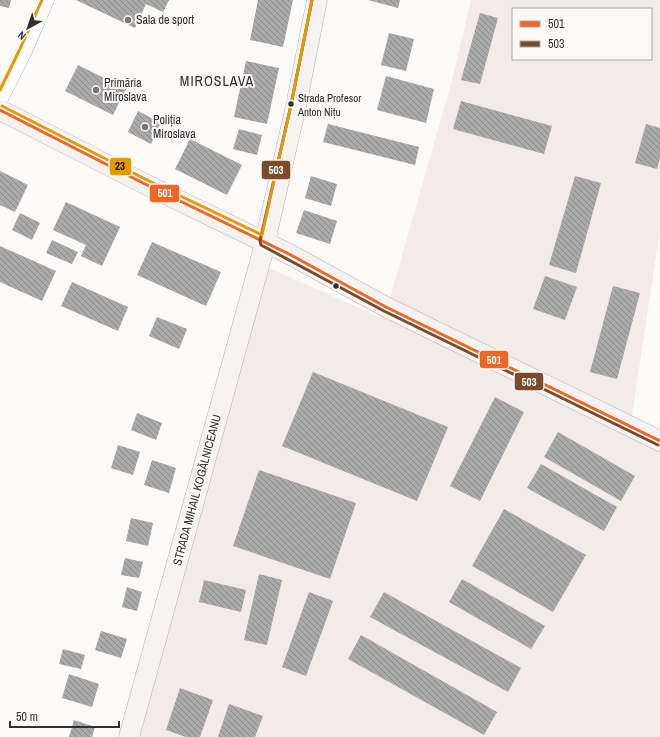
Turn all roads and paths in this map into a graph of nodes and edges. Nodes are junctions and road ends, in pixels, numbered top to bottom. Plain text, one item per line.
1 (47, 0) edge
2 (317, 0) edge
3 (0, 101) edge
4 (0, 110) edge
5 (265, 242) junction
6 (660, 440) edge
7 (129, 737) edge

1 - 3 street
2 - 5 street, STRADA MIHAIL KOGĂLNICEANU
4 - 5 street
5 - 6 street
5 - 7 street, STRADA MIHAIL KOGĂLNICEANU

